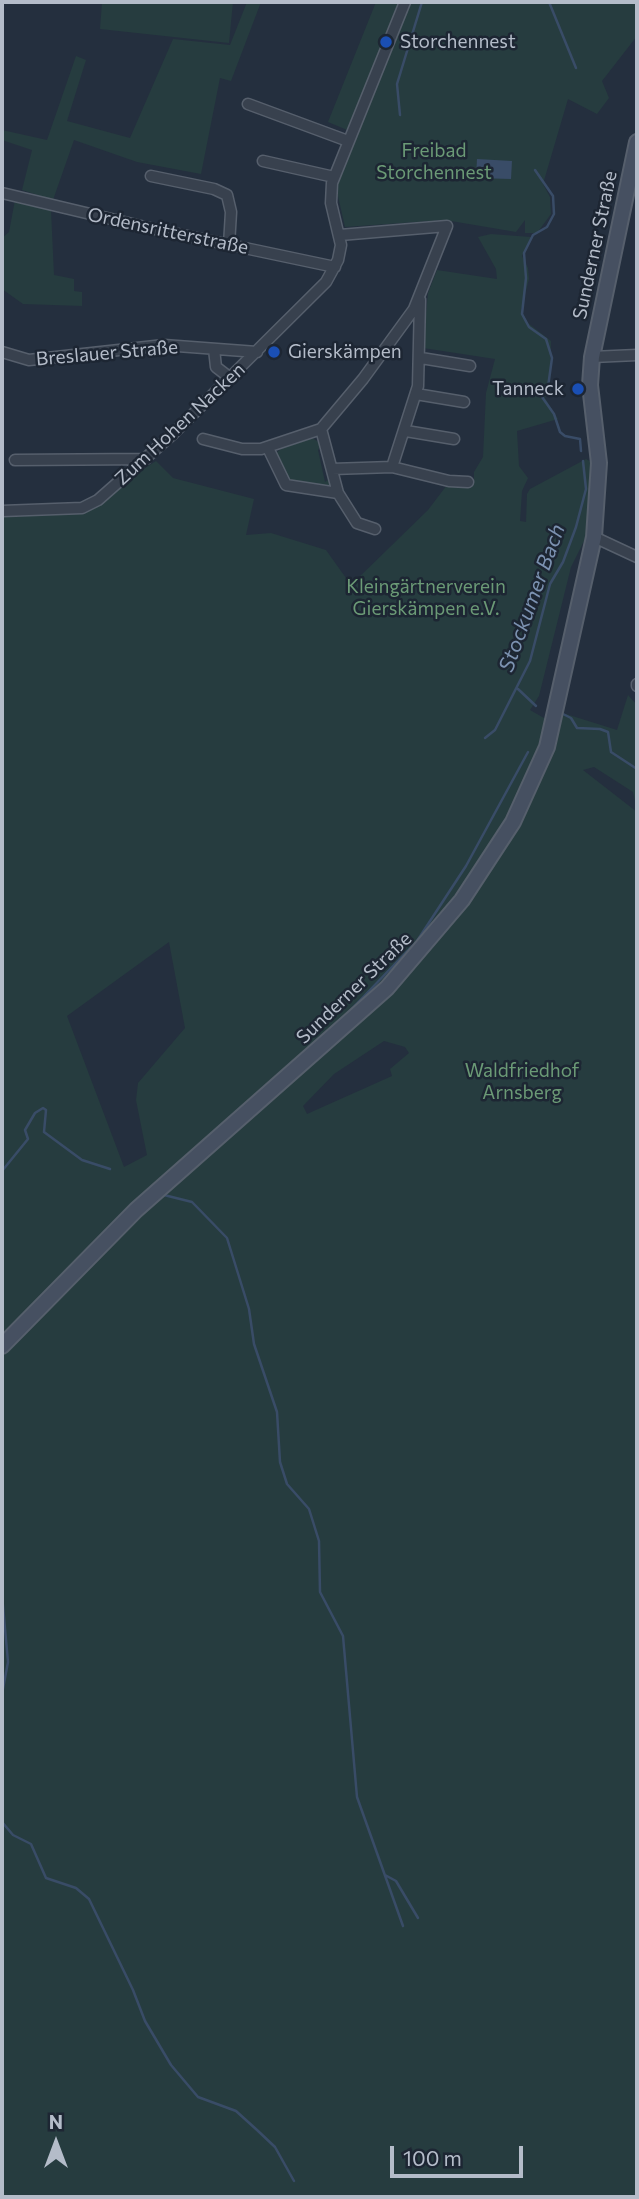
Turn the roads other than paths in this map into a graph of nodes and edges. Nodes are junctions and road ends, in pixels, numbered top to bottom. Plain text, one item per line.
1 (405, 2) edge
2 (248, 104) dead end
3 (348, 141) junction
4 (637, 142) edge
5 (264, 161) dead end
6 (151, 176) dead end
7 (334, 177) junction
8 (2, 193) edge
9 (340, 235) junction
10 (229, 245) junction
11 (335, 267) junction
12 (420, 300) junction
13 (214, 349) junction
14 (2, 352) edge
15 (257, 352) junction
16 (637, 355) edge
17 (592, 357) junction
18 (421, 358) junction
19 (470, 366) dead end
20 (229, 377) junction
21 (416, 394) junction
22 (464, 402) dead end
23 (321, 429) junction
24 (406, 431) junction
25 (203, 439) dead end
26 (454, 439) dead end
27 (268, 448) junction
28 (146, 459) junction
29 (15, 460) dead end
30 (392, 467) junction
31 (332, 469) junction
32 (468, 482) dead end
33 (338, 493) junction
34 (2, 511) edge
35 (375, 528) dead end
36 (594, 537) junction
37 (637, 557) edge
38 (2, 1346) edge

1 - 3 street, Zum Hohen Nacken
2 - 3 street
3 - 7 street, Zum Hohen Nacken
4 - 17 main road, Sunderner Straße
5 - 7 street
6 - 10 street
7 - 9 street, Zum Hohen Nacken
8 - 10 street, Ordensritterstraße
9 - 11 street, Zum Hohen Nacken
9 - 12 street
10 - 11 street, Ordensritterstraße
11 - 15 street, Zum Hohen Nacken
12 - 18 street
12 - 23 street
13 - 14 street, Breslauer Straße
13 - 15 street, Breslauer Straße
13 - 20 street
15 - 20 street, Zum Hohen Nacken
16 - 17 street
17 - 36 main road, Sunderner Straße
18 - 19 street
18 - 21 street
20 - 28 street, Zum Hohen Nacken
21 - 22 street
21 - 24 street
23 - 27 street
23 - 31 street
24 - 26 street
24 - 30 street
25 - 27 street
27 - 33 street
28 - 29 street
28 - 34 street, Zum Hohen Nacken
30 - 31 street
30 - 32 street
31 - 33 street
33 - 35 street
36 - 37 street
36 - 38 main road, Sunderner Straße

